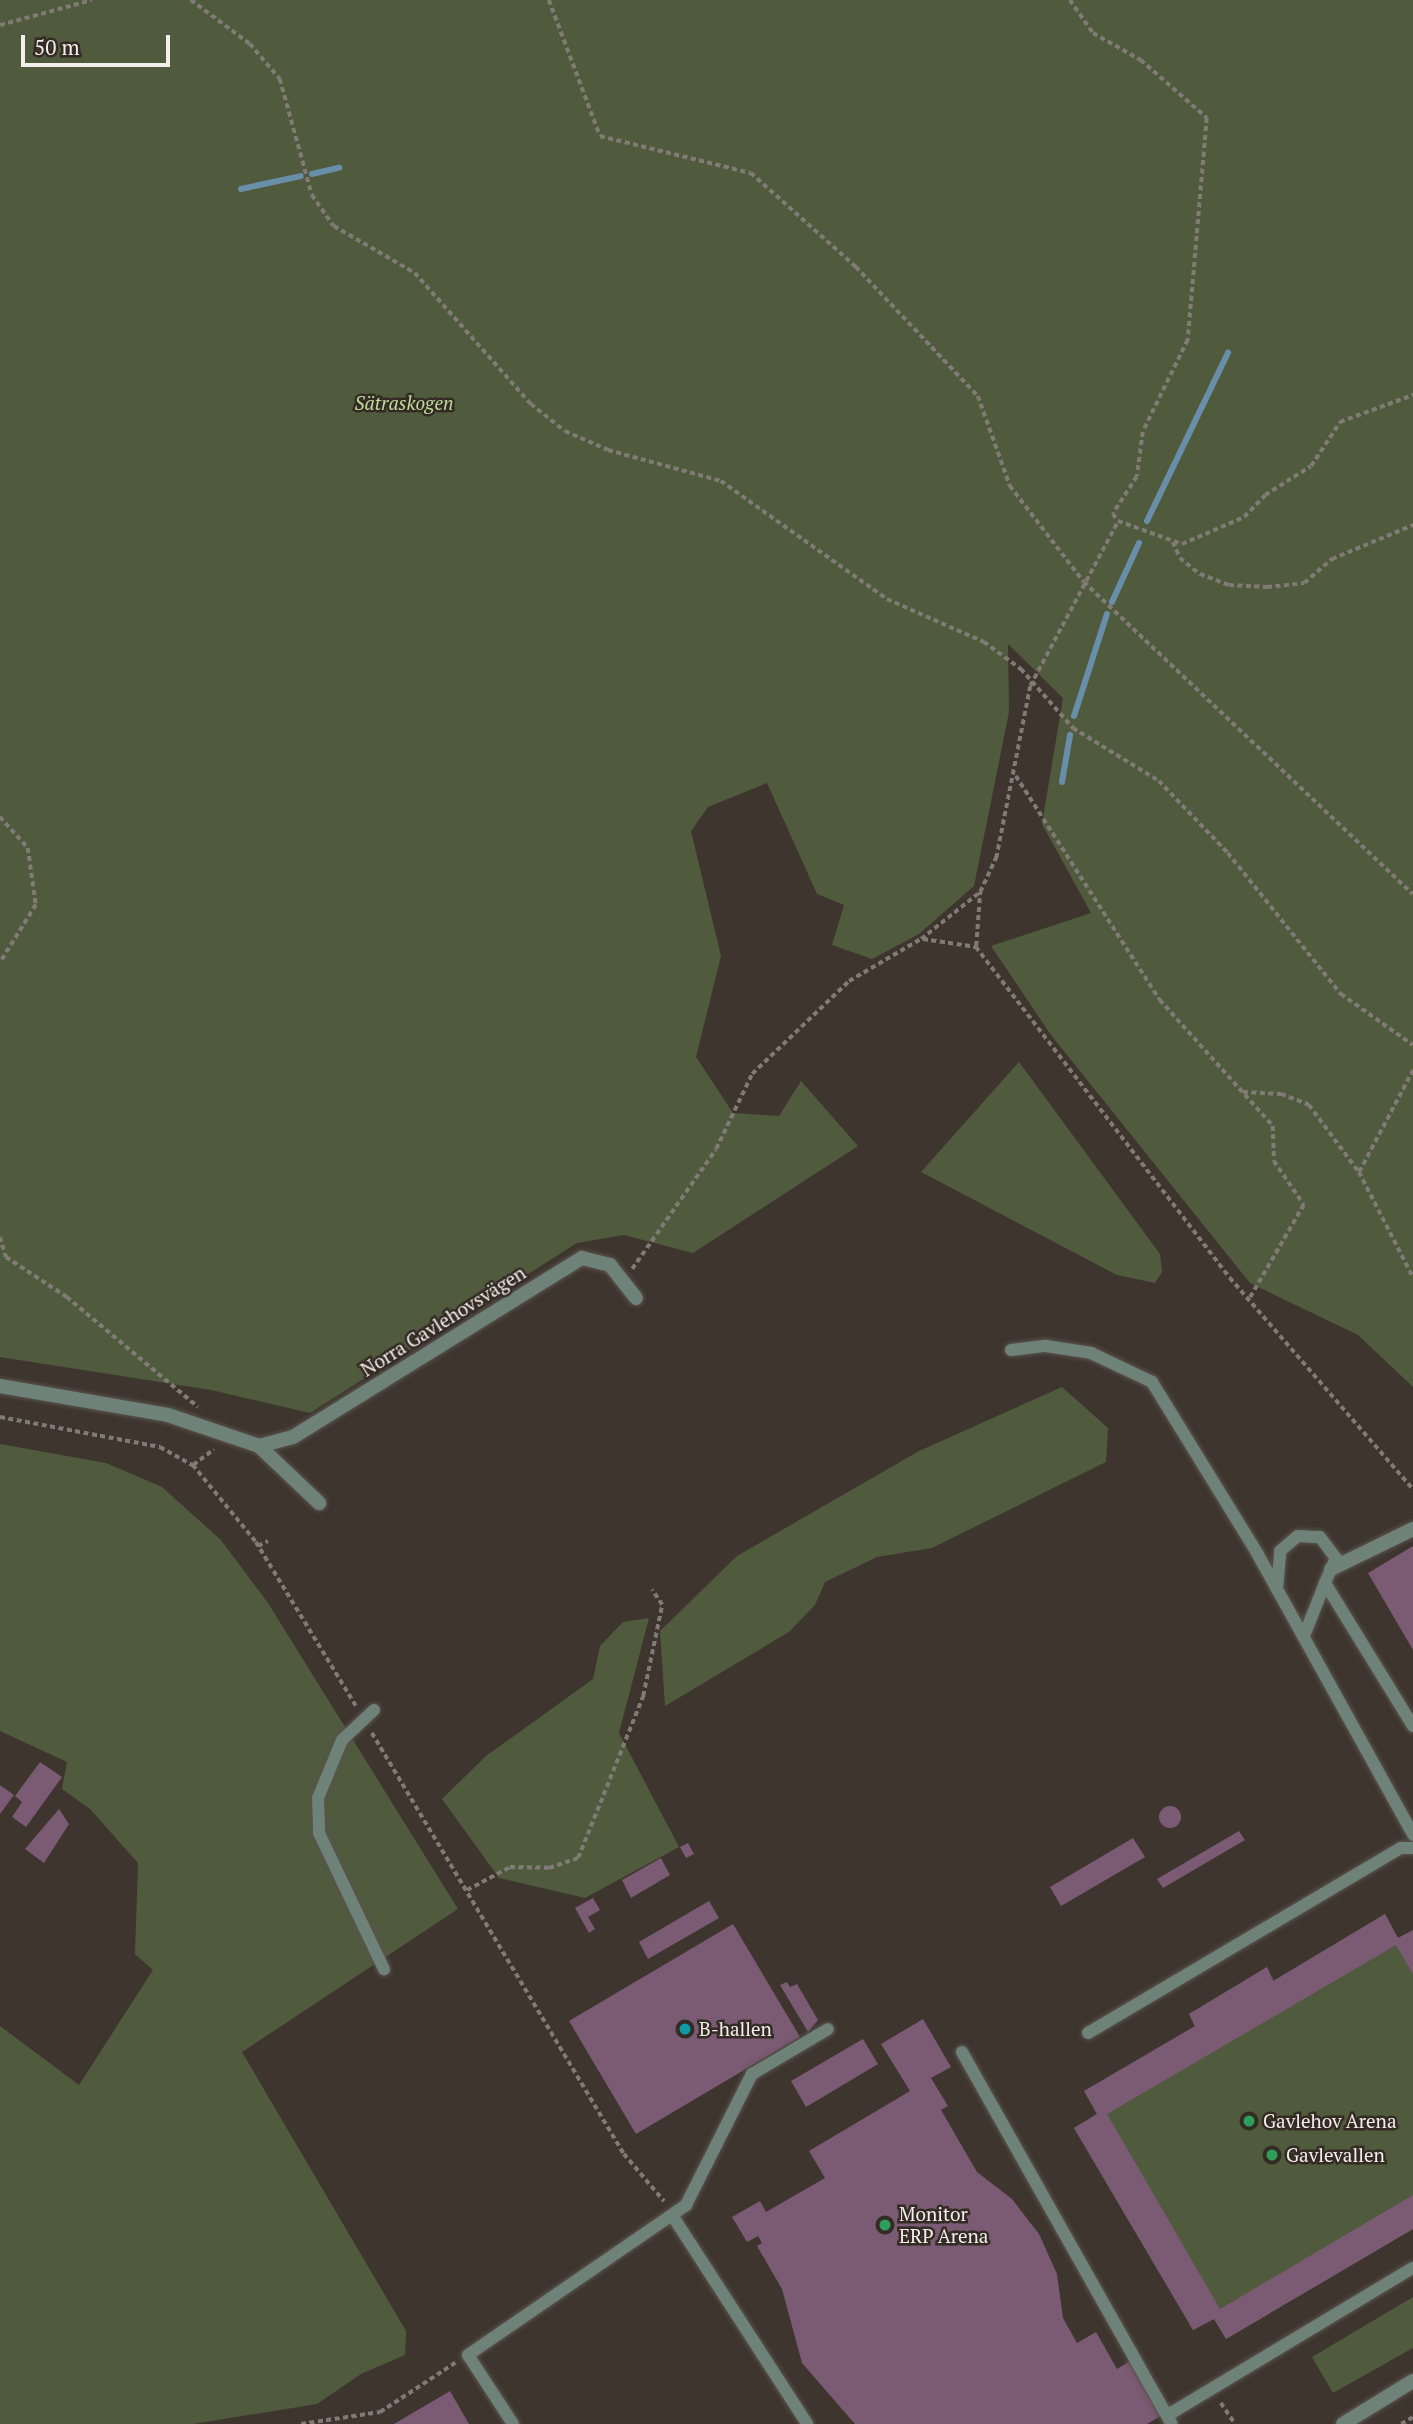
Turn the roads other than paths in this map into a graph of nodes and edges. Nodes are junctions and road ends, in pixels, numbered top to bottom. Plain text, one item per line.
1 (636, 1298) dead end
2 (1011, 1350) dead end
3 (0, 1386) edge
4 (259, 1446) junction
5 (319, 1503) dead end
6 (1413, 1529) edge
7 (1331, 1569) junction
8 (1325, 1583) junction
9 (1277, 1589) junction
10 (1304, 1636) junction
11 (369, 1714) road end
12 (1413, 1726) edge
13 (1413, 1835) edge
14 (1413, 1848) edge
15 (384, 1969) dead end
16 (828, 2029) dead end
17 (1087, 2033) dead end
18 (962, 2052) dead end
19 (672, 2215) junction
20 (1413, 2268) edge
21 (1413, 2381) edge
22 (1170, 2419) edge
23 (513, 2424) edge
24 (807, 2424) edge
25 (1343, 2424) edge

1 - 4 street, Norra Gavlehovsvägen
2 - 9 lane
3 - 4 street
4 - 5 street
6 - 7 street
7 - 8 lane
7 - 9 lane
8 - 10 lane
8 - 12 lane
9 - 10 lane
10 - 13 lane
11 - 15 lane
14 - 17 lane
16 - 19 lane
18 - 22 lane
19 - 23 lane
19 - 24 lane
20 - 22 lane
21 - 25 street

